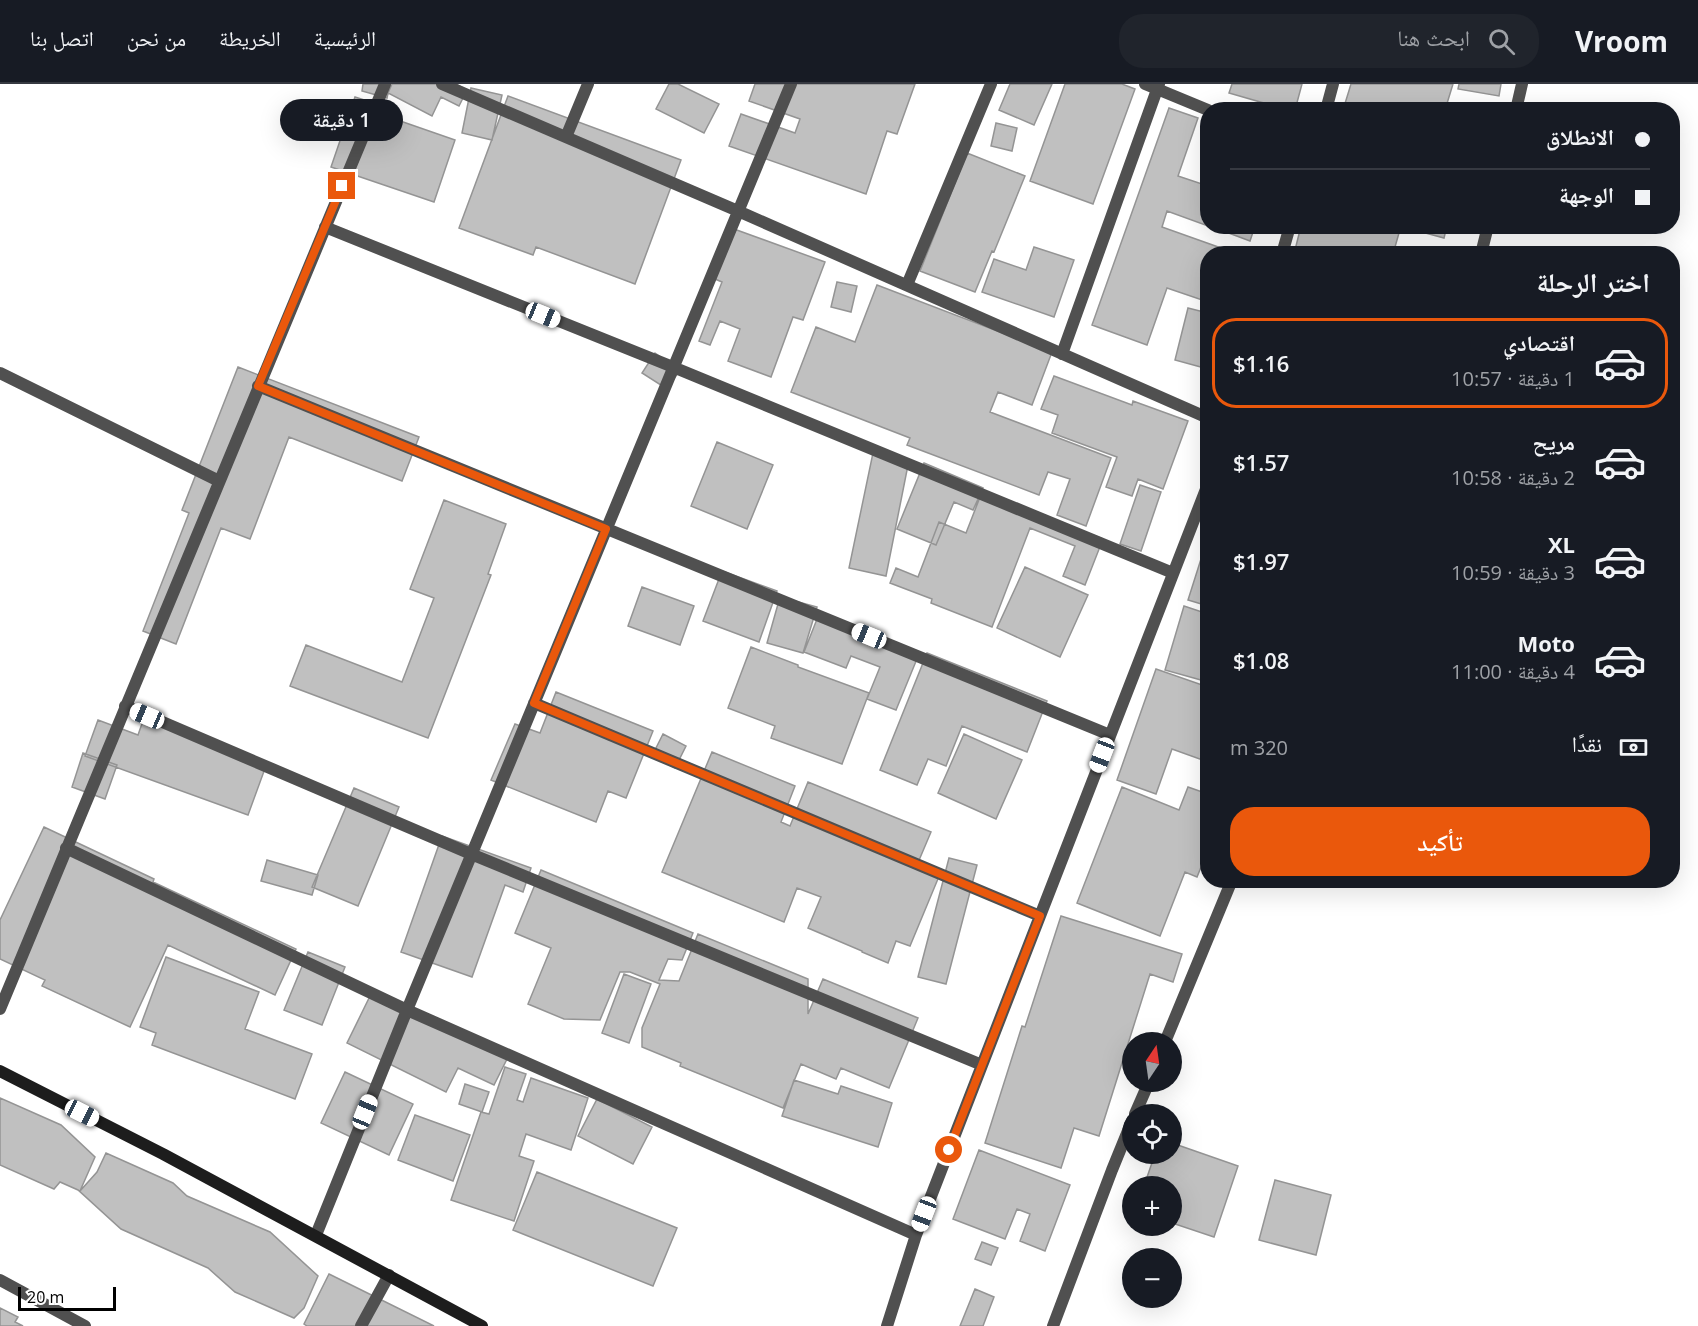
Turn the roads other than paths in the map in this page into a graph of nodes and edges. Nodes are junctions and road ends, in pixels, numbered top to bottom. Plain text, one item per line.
1 (385, 84) edge
2 (442, 84) edge
3 (588, 84) edge
4 (791, 84) edge
5 (991, 84) edge
6 (1333, 84) edge
7 (1522, 84) edge
8 (1154, 86) edge
9 (1328, 102) edge
10 (1518, 102) edge
11 (1200, 106) edge
12 (566, 137) junction
13 (738, 211) junction
14 (325, 227) junction
15 (907, 285) junction
16 (1062, 354) junction
17 (674, 367) junction
18 (0, 373) edge
19 (258, 386) junction
20 (1200, 414) edge
21 (219, 481) junction
22 (1200, 504) edge
23 (606, 529) junction
24 (1173, 573) junction
25 (534, 703) junction
26 (125, 706) junction
27 (1110, 735) junction
28 (66, 848) junction
29 (471, 854) junction
30 (1229, 888) edge
31 (1040, 916) junction
32 (0, 1009) edge
33 (407, 1010) junction
34 (1169, 1032) edge
35 (982, 1065) junction
36 (0, 1071) edge
37 (1122, 1145) edge
38 (316, 1235) junction
39 (916, 1235) junction
40 (389, 1275) junction
41 (0, 1280) edge
42 (85, 1326) edge
43 (361, 1326) edge
44 (482, 1326) edge
45 (887, 1326) edge
46 (1053, 1326) edge

1 - 14 street
2 - 12 street
3 - 12 street
4 - 13 street
5 - 15 street
6 - 9 street
7 - 10 street
8 - 11 street
8 - 16 street
12 - 13 street
13 - 15 street
13 - 17 street
14 - 17 street
14 - 19 street
15 - 16 street
16 - 20 street
17 - 23 street
17 - 24 street
18 - 21 street
19 - 21 street
19 - 23 street
21 - 26 street
22 - 24 street
23 - 25 street
23 - 27 street
24 - 27 street
25 - 29 street
25 - 31 street
26 - 28 street
26 - 29 street
27 - 31 street
28 - 32 street
28 - 33 street
29 - 33 street
29 - 35 street
30 - 34 street
31 - 35 street
33 - 38 street
33 - 39 street
35 - 39 street
36 - 38 main road
37 - 46 street
38 - 40 main road
39 - 45 street
40 - 43 street
40 - 44 main road
41 - 42 street

